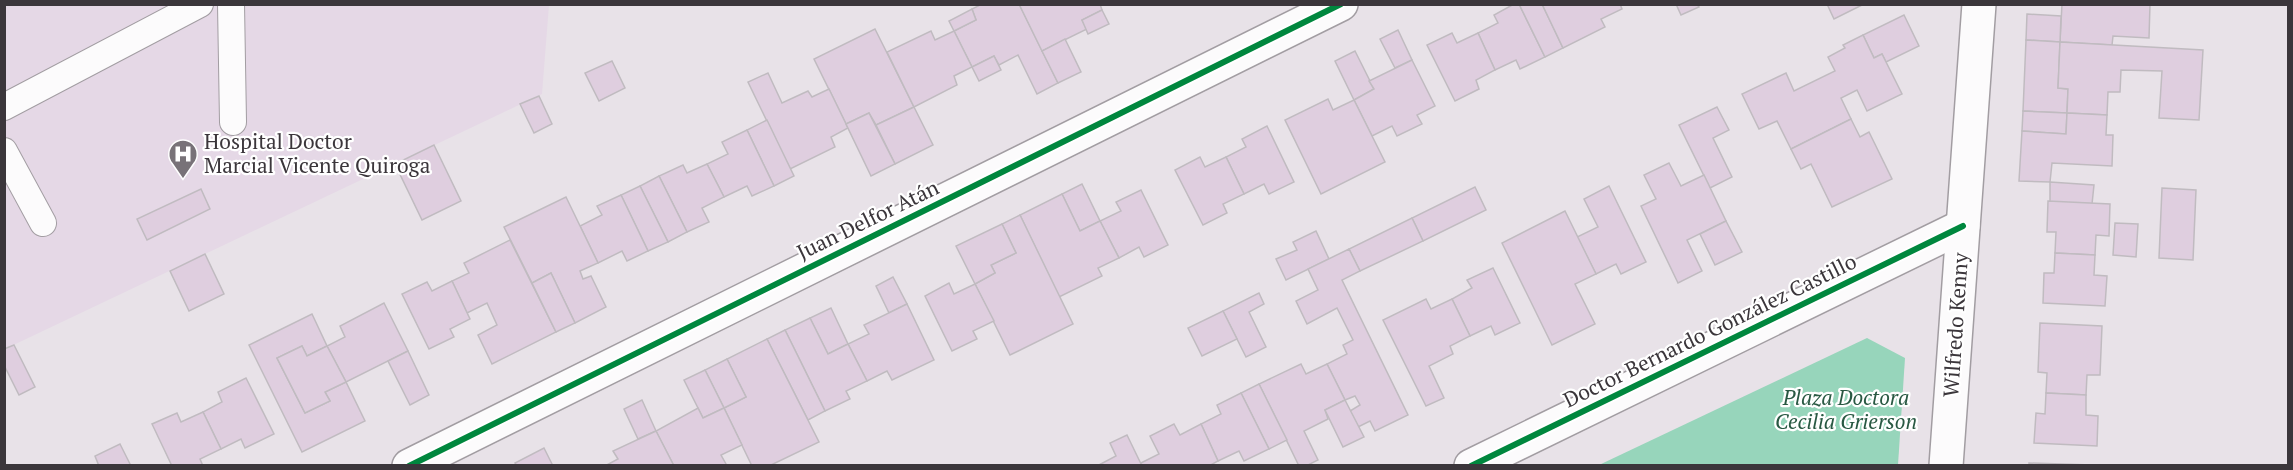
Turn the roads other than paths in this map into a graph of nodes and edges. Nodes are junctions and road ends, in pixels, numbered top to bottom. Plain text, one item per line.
1 (200, 4) edge
2 (231, 4) edge
3 (1341, 4) edge
4 (1980, 4) edge
5 (4, 107) edge
6 (232, 122) dead end
7 (4, 151) edge
8 (12, 182) edge
9 (43, 223) dead end
10 (1963, 226) junction
11 (409, 465) edge
12 (1471, 465) edge
13 (1946, 465) edge

1 - 5 lane
2 - 6 lane
3 - 11 street, Juan Delfor Atán
4 - 10 street, Wilfredo Kenny
7 - 8 lane
8 - 9 lane
10 - 12 street, Doctor Bernardo González Castillo
10 - 13 street, Wilfredo Kenny

